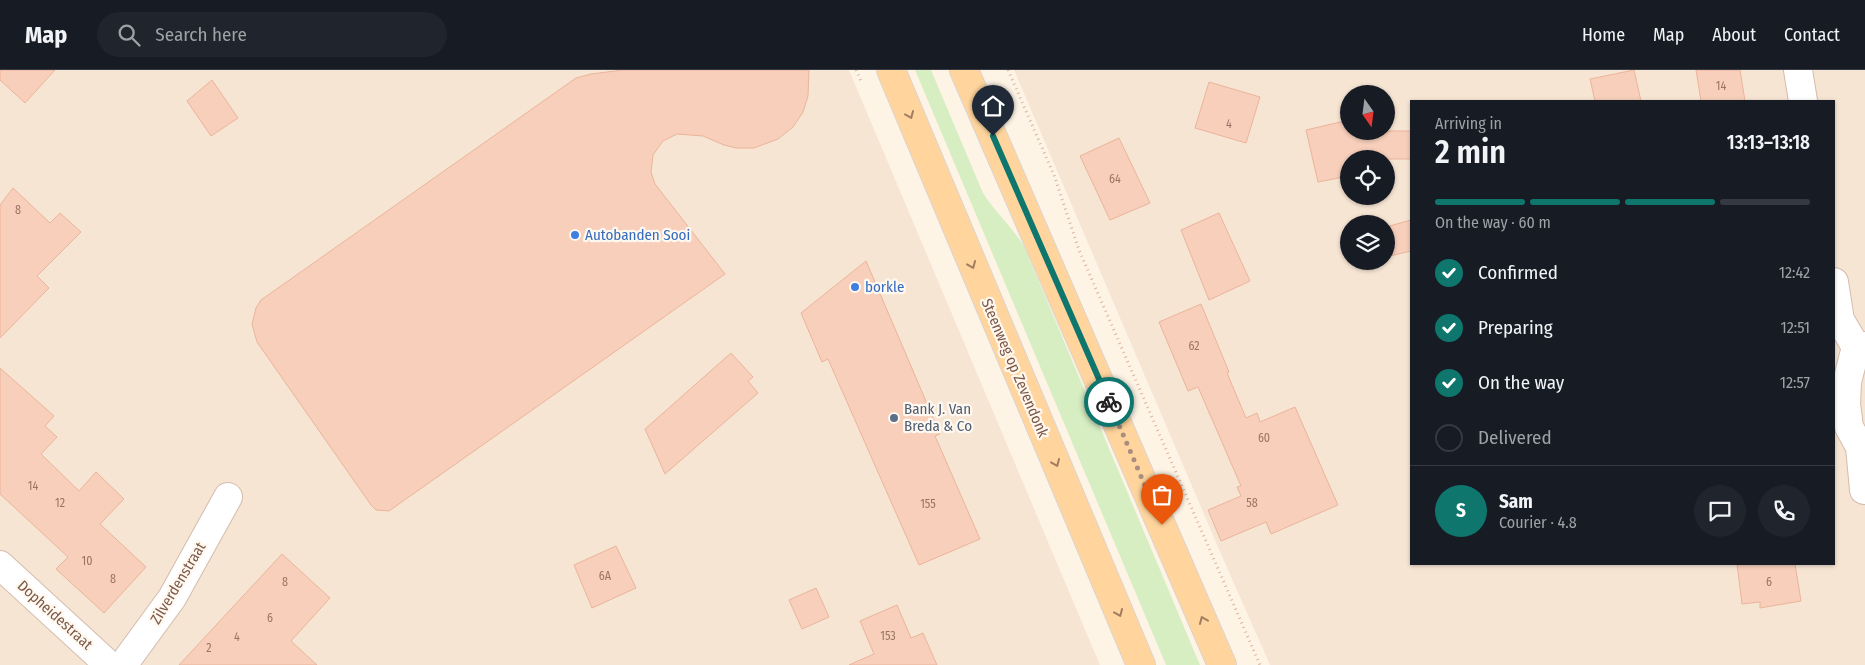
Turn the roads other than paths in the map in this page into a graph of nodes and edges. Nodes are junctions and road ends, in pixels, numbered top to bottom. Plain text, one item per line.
1 (891, 70) edge
2 (964, 70) edge
3 (1798, 70) edge
4 (1803, 100) edge
5 (1835, 288) edge
6 (1861, 347) edge
7 (1864, 490) edge
8 (228, 497) dead end
9 (0, 565) edge
10 (109, 665) edge
11 (124, 665) edge
12 (1141, 665) edge
13 (1222, 665) edge

1 -> 12 main road, Steenweg op Zevendonk
13 -> 2 main road
3 - 4 street
5 - 6 street
6 - 7 street
8 - 11 street, Zilverdenstraat
9 - 10 street, Dopheidestraat

